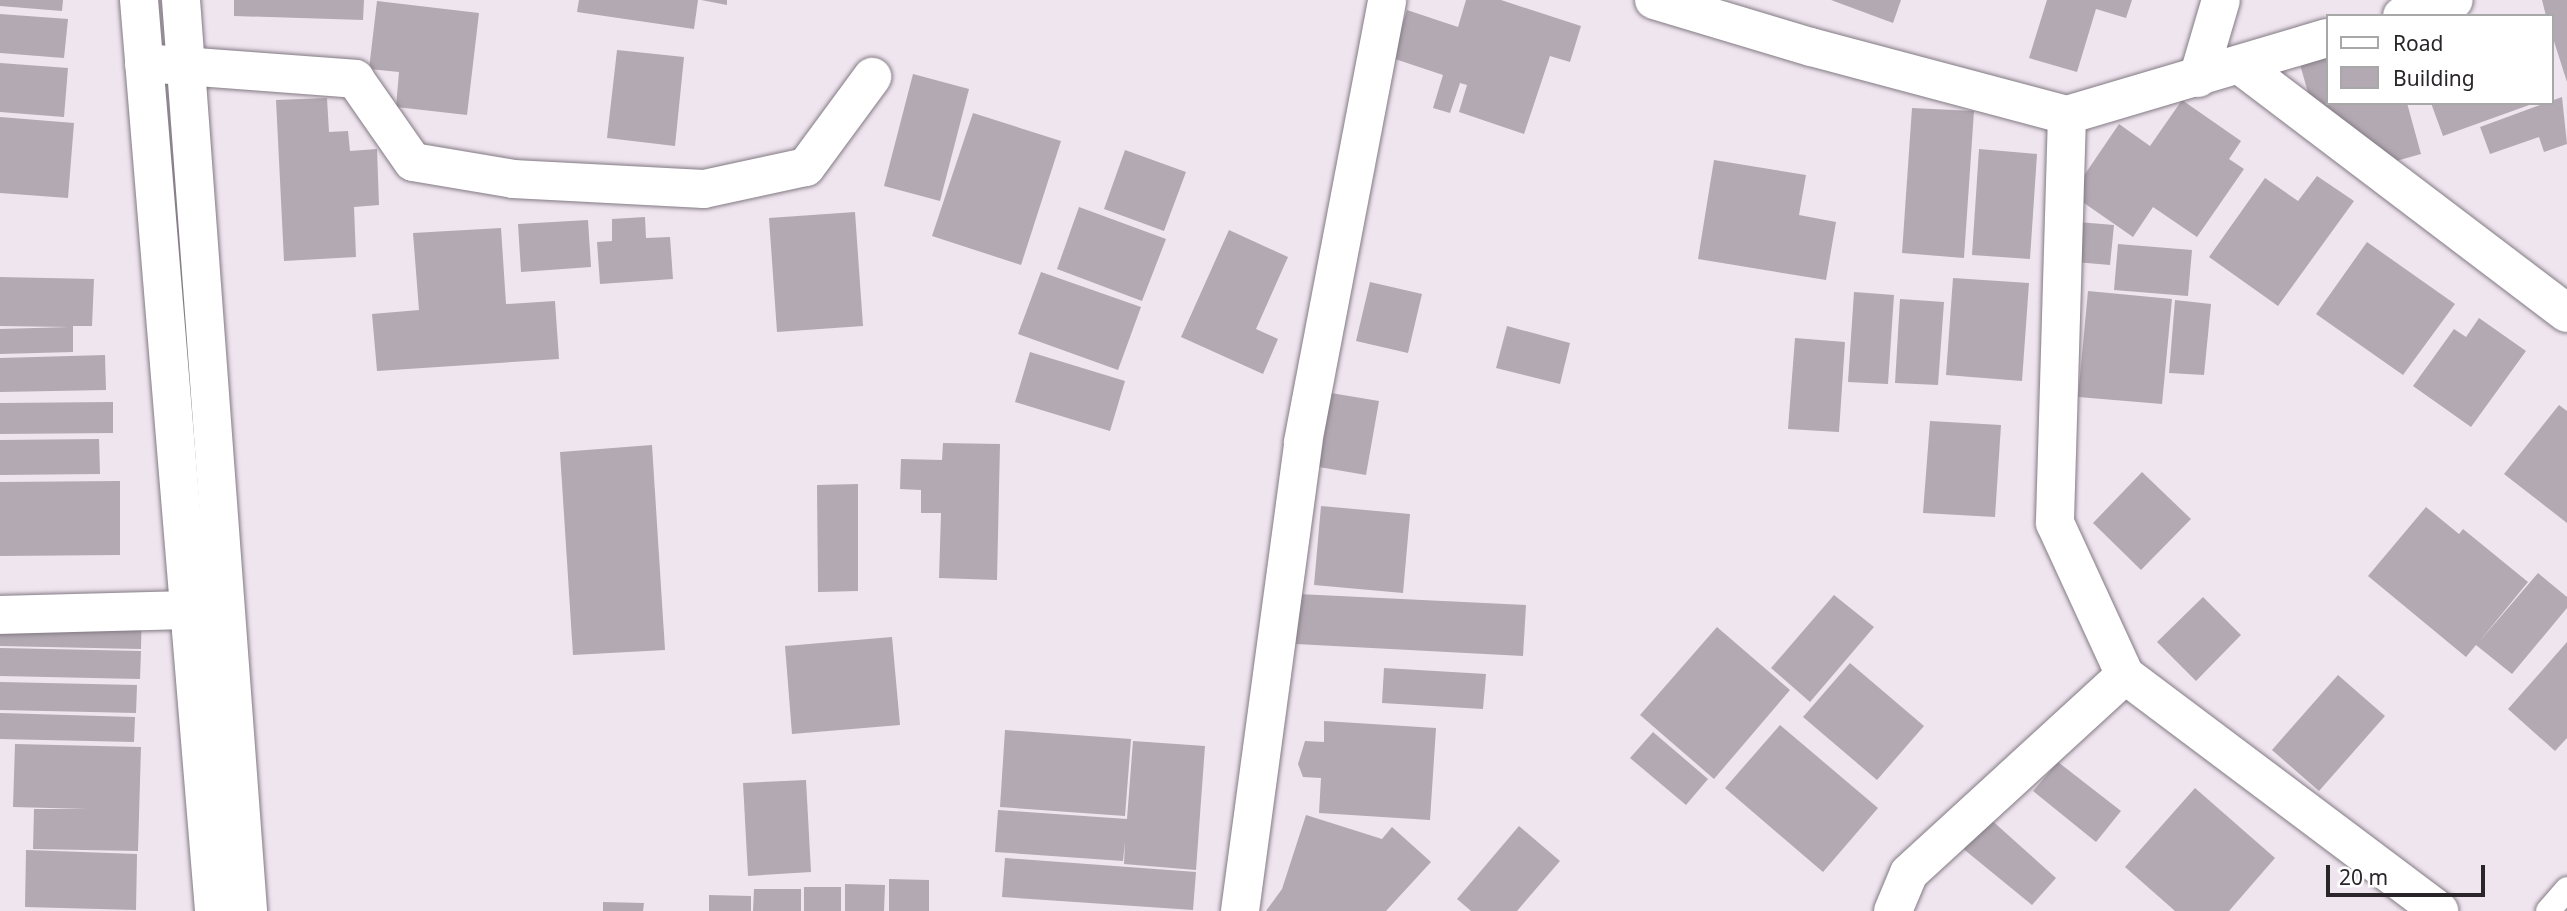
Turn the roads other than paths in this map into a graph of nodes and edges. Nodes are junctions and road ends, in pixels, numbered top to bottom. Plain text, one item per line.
1 (139, 0) edge
2 (181, 0) edge
3 (1387, 0) edge
4 (1654, 0) edge
5 (2221, 0) edge
6 (2454, 0) edge
7 (2408, 14) edge
8 (2326, 38) edge
9 (144, 63) junction
10 (188, 64) junction
11 (2240, 65) junction
12 (872, 78) dead end
13 (2198, 78) junction
14 (2067, 115) junction
15 (2567, 313) edge
16 (188, 610) junction
17 (0, 615) edge
18 (2126, 675) junction
19 (2567, 889) edge
20 (214, 911) edge
21 (248, 911) edge
22 (1240, 911) edge
23 (1892, 911) edge
24 (2439, 911) edge
25 (2548, 911) edge

1 - 9 street
2 - 10 street
3 - 22 street
4 - 14 street
5 - 13 street
6 - 7 street
8 - 11 street
9 - 10 street
9 - 16 street
10 - 12 street
10 - 21 street
11 - 13 street
11 - 15 street
13 - 14 street
14 - 18 street
16 - 17 street
16 - 20 street
18 - 23 street
18 - 24 street
19 - 25 lane

